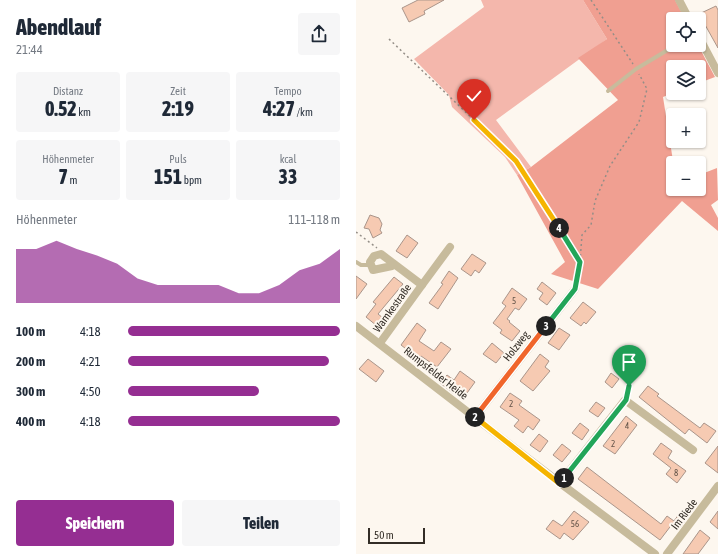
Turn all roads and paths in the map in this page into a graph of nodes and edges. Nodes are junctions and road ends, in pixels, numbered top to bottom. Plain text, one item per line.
1 (591, 0) edge
2 (679, 0) edge
3 (685, 12) edge
4 (389, 38) dead end
5 (706, 50) edge
6 (666, 51) edge
7 (636, 69) junction
8 (718, 73) edge
9 (608, 91) dead end
10 (356, 232) edge
11 (450, 247) dead end
12 (381, 254) junction
13 (356, 262) edge
14 (580, 262) junction
15 (394, 264) junction
16 (370, 265) junction
17 (422, 285) junction
18 (575, 289) joint
19 (356, 326) edge
20 (380, 343) junction
21 (629, 386) dead end
22 (626, 400) junction
23 (475, 417) junction
24 (693, 450) dead end
25 (560, 484) junction
26 (718, 486) edge
27 (654, 554) edge
28 (667, 554) edge

1 - 7 path
2 - 3 street
4 - 14 path
5 - 8 street
6 - 7 lane
7 - 9 lane
7 - 14 path
10 - 12 path
11 - 17 street, Warnkestraße
12 - 15 street, Warnkestraße
12 - 16 street
13 - 16 lane
14 - 18 path
15 - 16 street
15 - 17 street, Warnkestraße
17 - 20 street, Warnkestraße
18 - 23 street, Holzweg
19 - 20 street, Rumpsfelder Heide
20 - 23 street, Rumpsfelder Heide
21 - 22 lane
22 - 24 street
22 - 25 street
23 - 25 street, Rumpsfelder Heide
25 - 27 street, Rumpsfelder Heide
26 - 28 street, Im Riede

